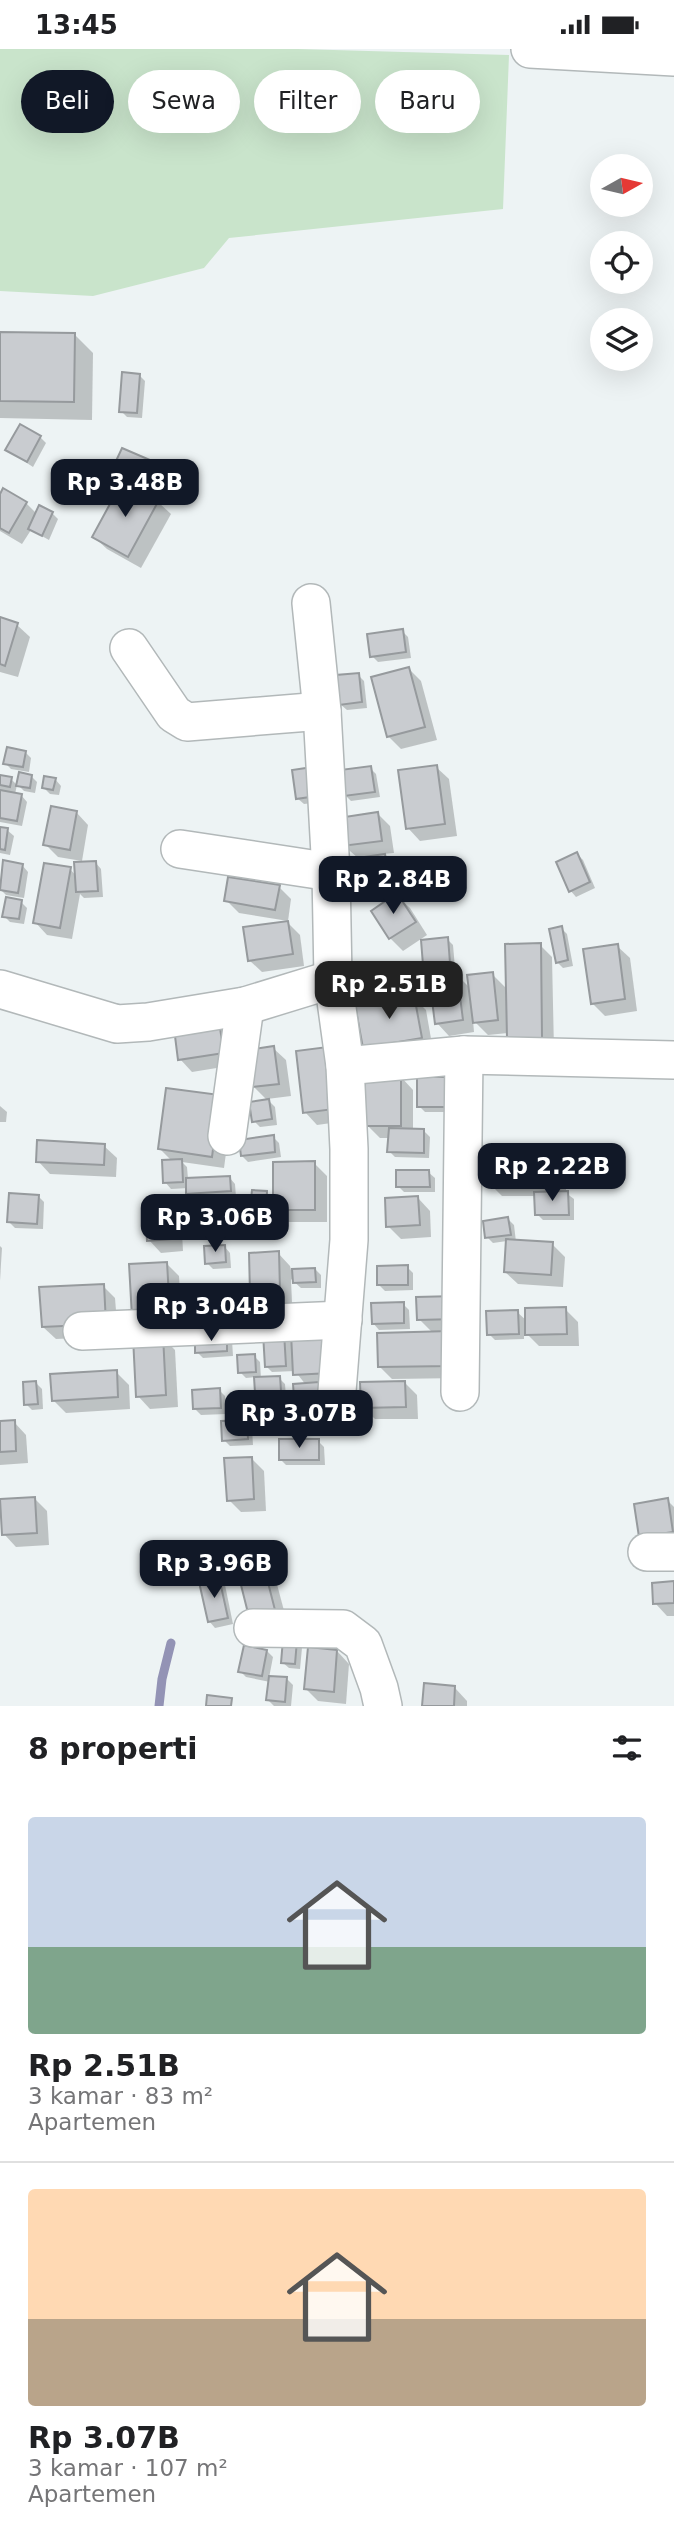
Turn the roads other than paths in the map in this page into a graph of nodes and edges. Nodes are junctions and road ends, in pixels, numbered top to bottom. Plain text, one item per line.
1 (530, 49) edge
2 (674, 57) edge
3 (311, 603) dead end
4 (129, 648) dead end
5 (322, 711) junction
6 (180, 849) dead end
7 (331, 872) junction
8 (333, 979) junction
9 (0, 989) edge
10 (244, 1006) junction
11 (464, 1055) junction
12 (674, 1060) edge
13 (345, 1066) junction
14 (227, 1136) dead end
15 (343, 1320) junction
16 (82, 1331) dead end
17 (460, 1392) dead end
18 (335, 1416) dead end
19 (253, 1628) dead end
20 (383, 1706) edge

1 - 2 street
3 - 5 street
4 - 5 street
5 - 7 street
6 - 7 street
7 - 8 street
8 - 10 street
8 - 13 street
9 - 10 street
10 - 14 street
11 - 12 street
11 - 13 street
11 - 17 street
13 - 15 street
15 - 16 street
15 - 18 street
19 - 20 street

